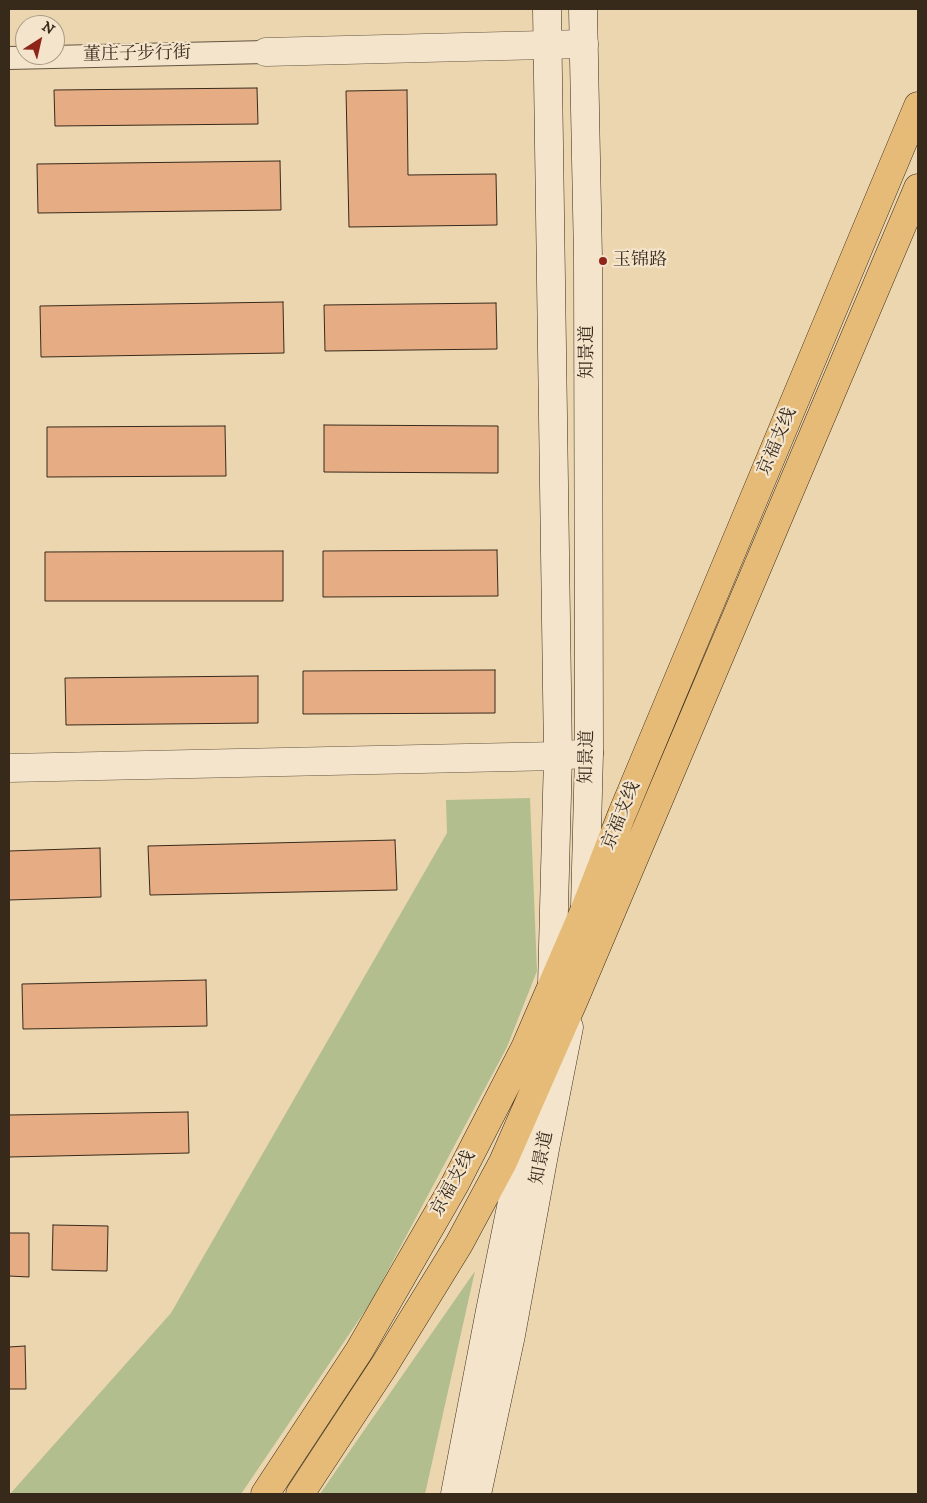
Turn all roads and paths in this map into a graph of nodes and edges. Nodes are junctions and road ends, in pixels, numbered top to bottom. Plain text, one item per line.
1 (547, 9) edge
2 (583, 9) edge
3 (584, 44) junction
4 (547, 45) junction
5 (266, 52) joint
6 (9, 58) edge
7 (918, 106) edge
8 (918, 188) edge
9 (589, 753) junction
10 (558, 756) junction
11 (9, 768) edge
12 (585, 909) junction
13 (563, 993) junction
14 (534, 1091) junction
15 (265, 1494) edge
16 (300, 1494) edge
17 (455, 1494) edge
18 (477, 1494) edge

1 - 4 main road, 知景道
2 - 3 main road, 知景道
3 - 4 main road
3 - 9 main road, 知景道
4 - 5 main road
4 - 10 main road, 知景道
5 - 6 street, 董庄子步行街
7 - 12 main road, 京福支线
8 - 13 main road, 京福支线
9 - 10 main road
9 - 12 main road, 知景道
10 - 11 main road
10 - 13 main road, 知景道
12 - 13 main road, 知景道
13 - 14 main road, 京福支线
13 - 15 main road, 京福支线
13 - 18 main road, 知景道
14 - 16 main road, 京福支线
14 - 17 main road, 知景道

